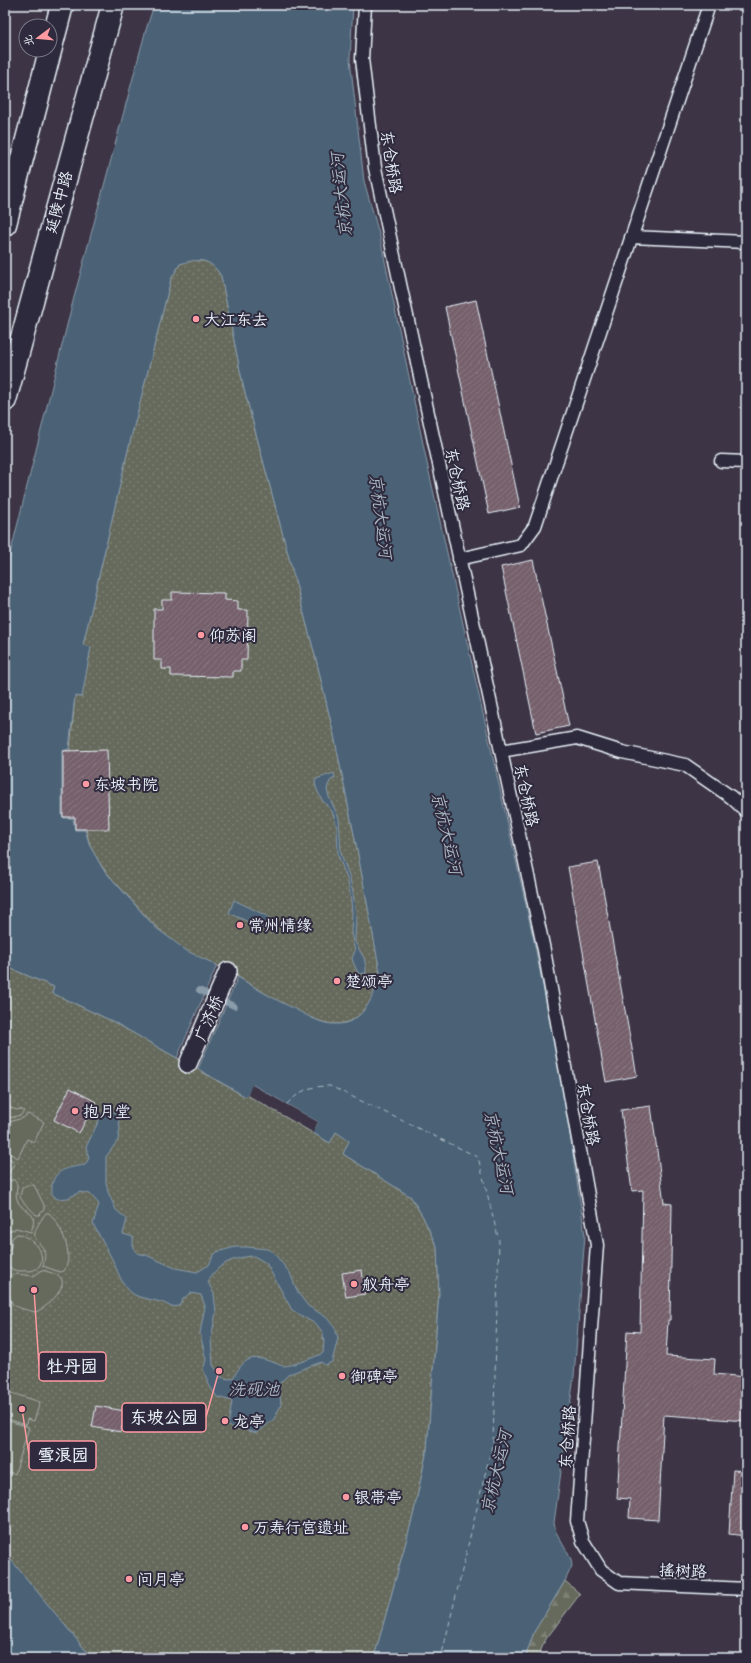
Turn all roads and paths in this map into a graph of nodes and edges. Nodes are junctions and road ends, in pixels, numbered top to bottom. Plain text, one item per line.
1 (62, 5) edge
2 (112, 5) edge
3 (365, 5) edge
4 (709, 5) edge
5 (5, 224) edge
6 (631, 238) junction
7 (746, 242) edge
8 (5, 400) edge
9 (721, 461) dead end
10 (746, 462) edge
11 (459, 559) junction
12 (501, 751) junction
13 (746, 811) edge
14 (228, 971) dead end
15 (188, 1064) dead end
16 (619, 1583) joint
17 (746, 1589) edge

1 - 5 main road
2 - 8 main road, 延陵中路
3 - 11 lane, 东仓桥路
4 - 6 lane
6 - 7 lane
6 - 11 lane
9 - 10 lane
11 - 12 lane, 东仓桥路
12 - 13 lane
12 - 16 lane, 东仓桥路
14 - 15 street, 广济桥
16 - 17 lane, 摇树路

